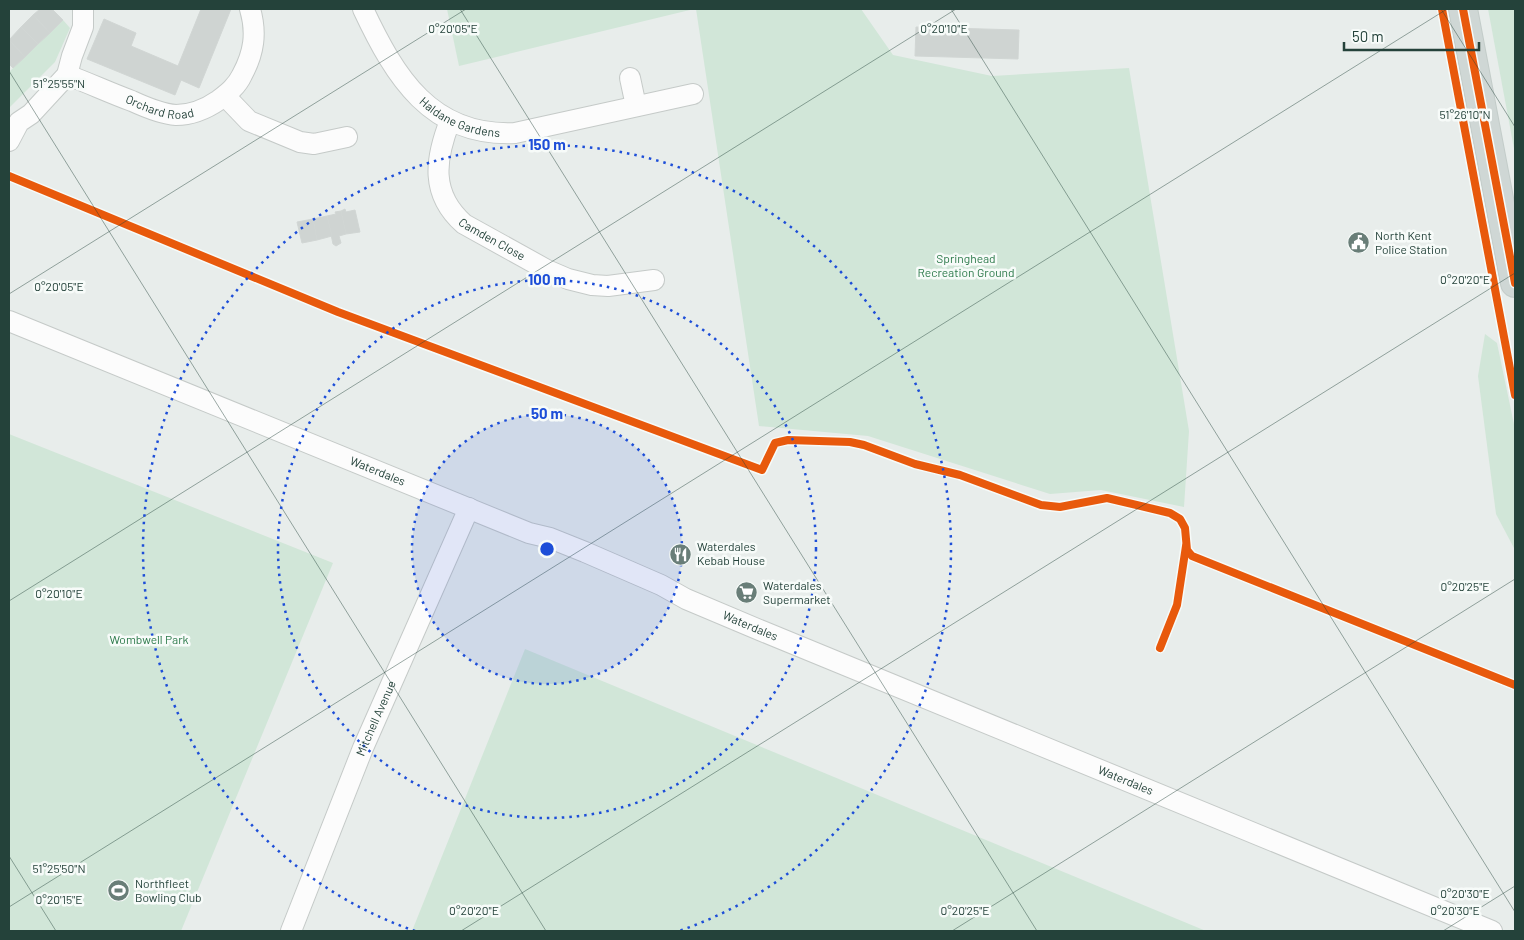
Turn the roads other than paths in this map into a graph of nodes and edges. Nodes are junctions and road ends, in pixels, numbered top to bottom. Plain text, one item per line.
1 (83, 9) edge
2 (250, 9) edge
3 (364, 9) edge
4 (1463, 9) edge
5 (67, 76) junction
6 (630, 78) dead end
7 (693, 94) dead end
8 (225, 96) junction
9 (636, 106) junction
10 (450, 121) junction
11 (347, 137) dead end
12 (10, 141) edge
13 (654, 280) dead end
14 (1515, 283) edge
15 (9, 321) edge
16 (469, 508) junction
17 (291, 931) edge
18 (1492, 931) edge

1 - 5 street
2 - 8 street, Orchard Road
3 - 10 street, Haldane Gardens
4 - 14 main road
5 - 8 street, Orchard Road
5 - 12 street
6 - 9 street
7 - 9 street, Haldane Gardens
8 - 11 street
9 - 10 street, Haldane Gardens
10 - 13 street, Camden Close
15 - 16 street, Waterdales
16 - 17 street, Mitchell Avenue
16 - 18 street, Waterdales

